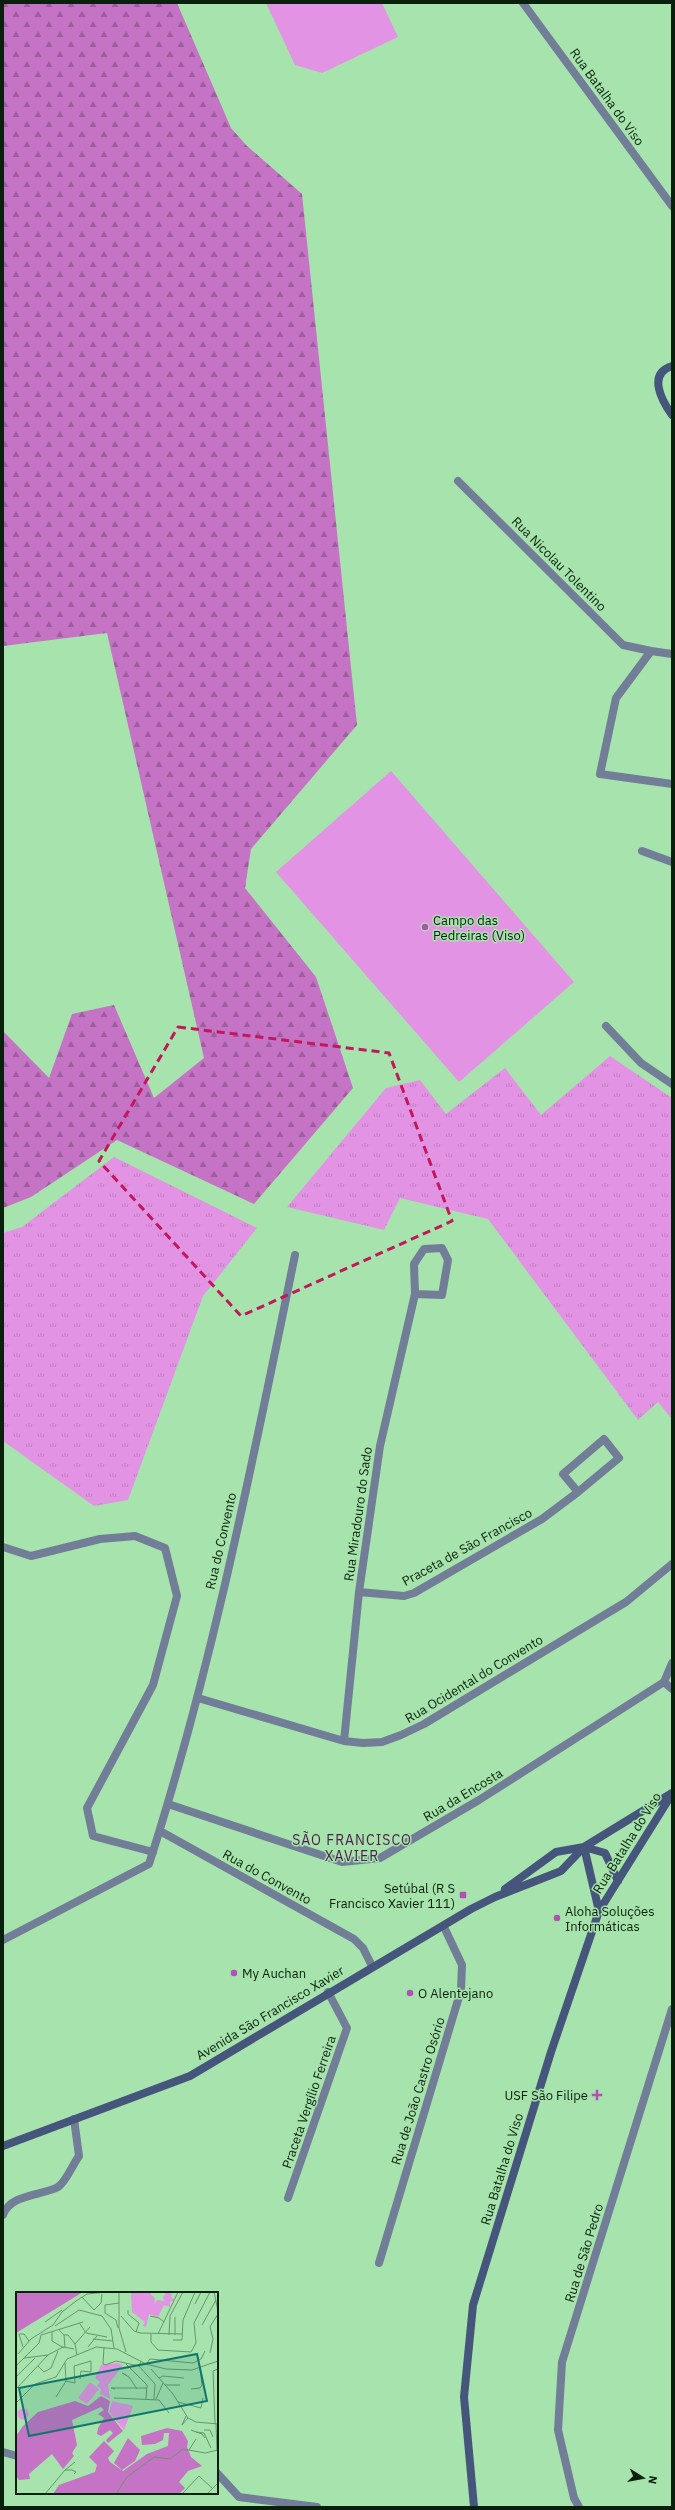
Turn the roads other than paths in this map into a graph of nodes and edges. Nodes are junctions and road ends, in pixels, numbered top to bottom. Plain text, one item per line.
1 (523, 3) edge
2 (672, 206) edge
3 (672, 366) edge
4 (672, 415) edge
5 (458, 481) dead end
6 (651, 651) junction
7 (672, 654) edge
8 (672, 784) edge
9 (642, 851) dead end
10 (672, 862) edge
11 (606, 1026) dead end
12 (672, 1084) edge
13 (295, 1255) dead end
14 (415, 1294) junction
15 (578, 1492) junction
16 (3, 1547) edge
17 (672, 1564) edge
18 (359, 1592) junction
19 (672, 1663) edge
20 (664, 1682) junction
21 (672, 1689) edge
22 (198, 1698) junction
23 (344, 1741) junction
24 (672, 1793) edge
25 (168, 1804) junction
26 (160, 1831) junction
27 (584, 1846) junction
28 (153, 1852) junction
29 (618, 1881) junction
30 (495, 1897) junction
31 (599, 1912) junction
32 (444, 1927) junction
33 (3, 1940) edge
34 (372, 1966) junction
35 (328, 1992) junction
36 (672, 2009) edge
37 (74, 2119) junction
38 (3, 2146) edge
39 (288, 2198) dead end
40 (3, 2215) edge
41 (379, 2263) dead end
42 (3, 2452) edge
43 (16, 2456) edge
44 (218, 2474) edge
45 (317, 2507) edge
46 (474, 2507) edge
47 (579, 2507) edge

1 - 2 street, Rua Batalha do Viso
3 - 4 street
5 - 6 street, Rua Nicolau Tolentino
6 - 7 street, Rua Nicolau Tolentino
6 - 8 street
9 - 10 street
11 - 12 street
13 - 22 street, Rua do Convento
14 - 14 street, Rua Miradouro do Sado
14 - 18 street, Rua Miradouro do Sado
15 - 15 street, Praceta de São Francisco
15 - 18 street, Praceta de São Francisco
16 - 28 street
17 - 23 street, Rua Ocidental do Convento
18 - 23 street, Rua Miradouro do Sado
19 - 20 street
20 - 21 street
20 - 25 street, Rua da Encosta
22 - 23 street, Rua Ocidental do Convento
22 - 25 street, Rua do Convento
24 - 27 street, Avenida São Francisco Xavier
24 - 29 street, Rua Batalha do Viso
25 - 26 street, Rua do Convento
26 - 28 street, Rua do Convento
26 - 34 street, Rua do Convento
27 - 29 street
27 - 30 street, Avenida São Francisco Xavier
27 - 30 street, Avenida São Francisco Xavier
27 - 31 street
28 - 33 street, Rua do Convento
29 - 31 street, Rua Batalha do Viso
30 - 32 street, Avenida São Francisco Xavier
31 - 46 street, Rua Batalha do Viso
32 - 34 street, Avenida São Francisco Xavier
32 - 41 street, Rua de João Castro Osório
34 - 35 street, Avenida São Francisco Xavier
35 - 37 street, Avenida São Francisco Xavier
35 - 39 street, Praceta Vergílio Ferreira
36 - 47 street, Rua de São Pedro
37 - 38 street, Avenida São Francisco Xavier
37 - 40 street
42 - 43 street
44 - 45 street

